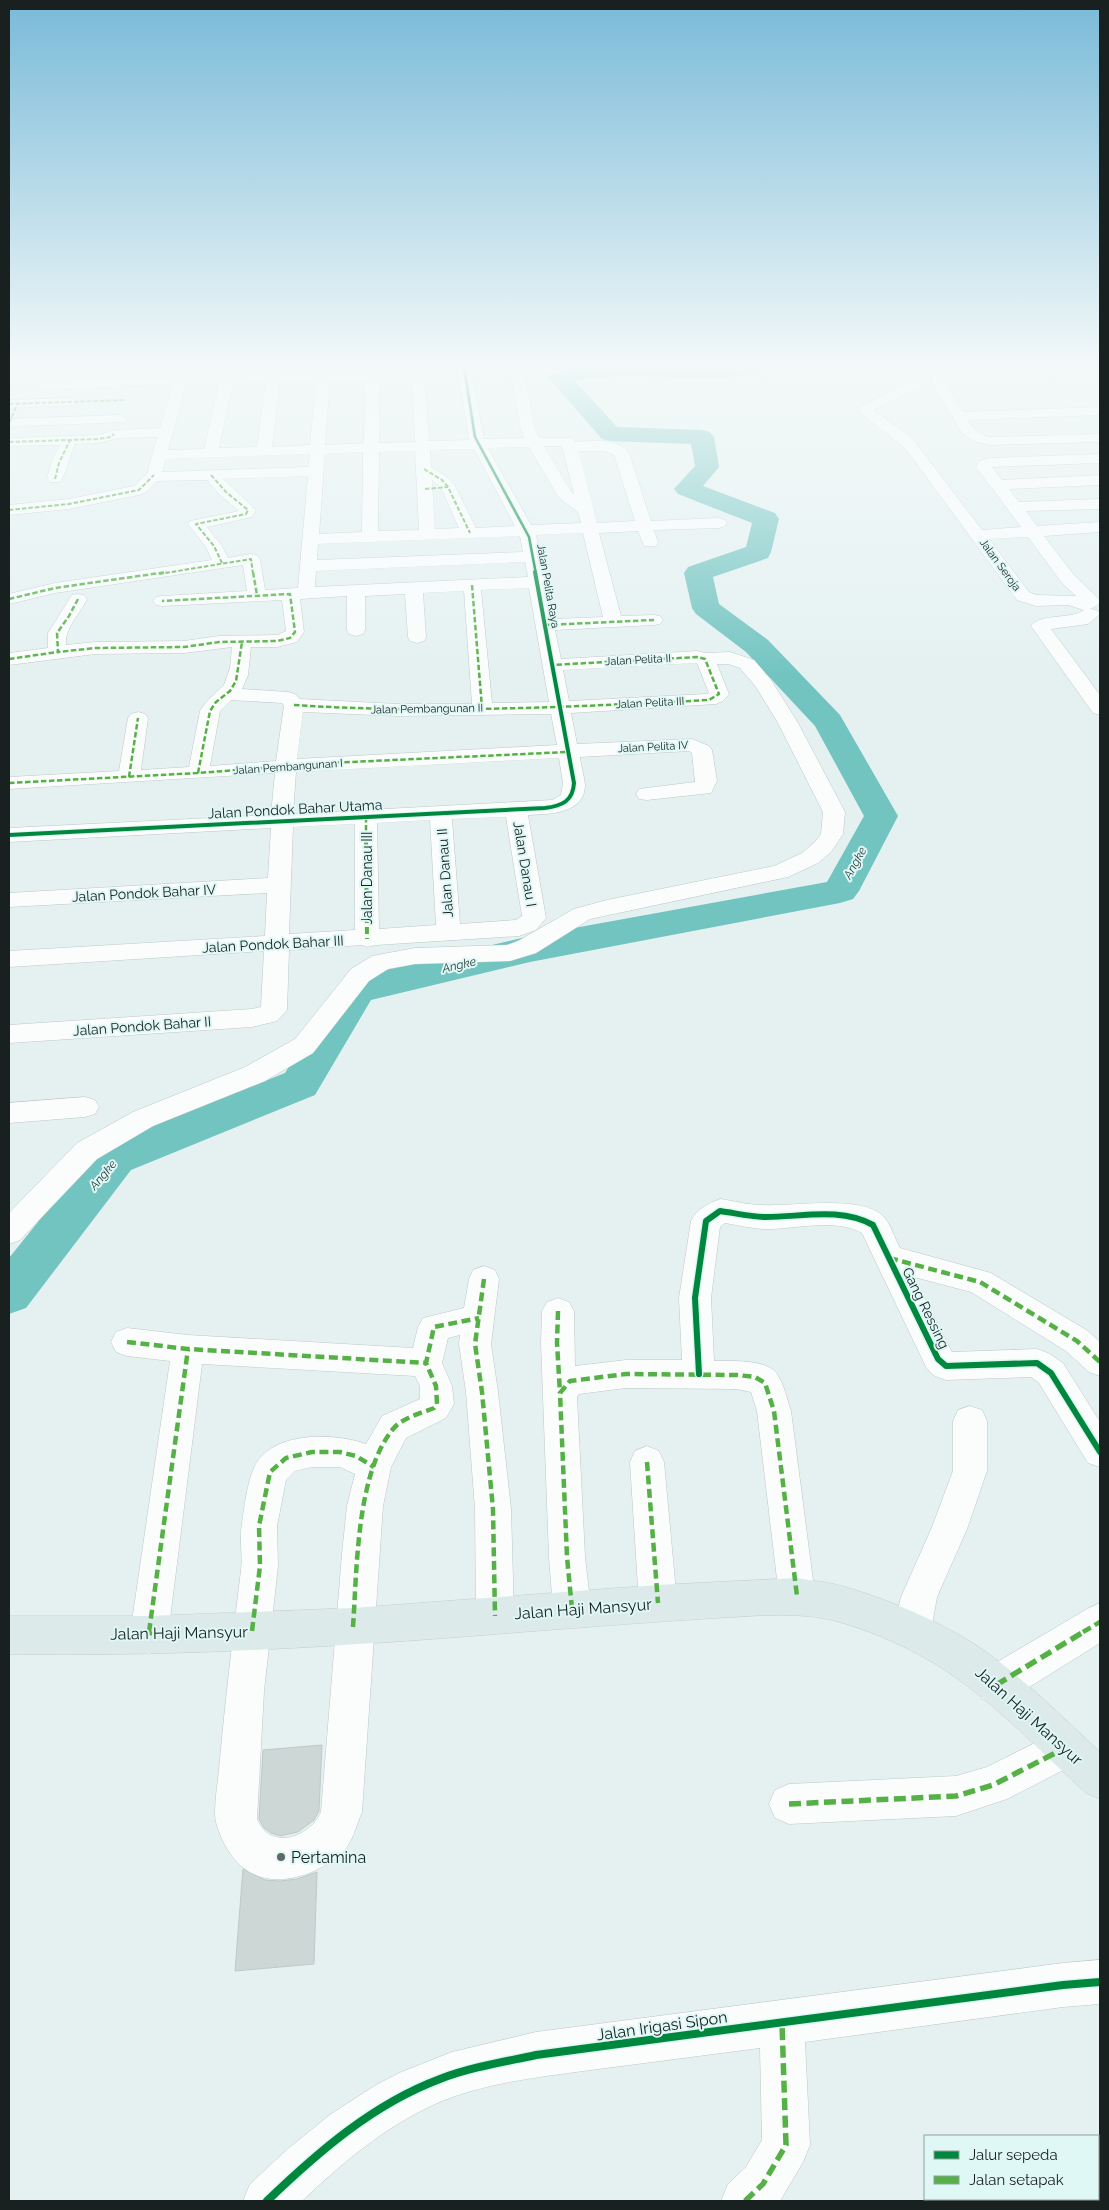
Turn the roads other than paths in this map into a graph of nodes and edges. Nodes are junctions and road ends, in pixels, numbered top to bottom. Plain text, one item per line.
1 (58, 470) edge
2 (155, 470) edge
3 (371, 470) edge
4 (424, 470) edge
5 (426, 470) edge
6 (494, 470) edge
7 (550, 470) edge
8 (576, 470) edge
9 (627, 470) edge
10 (929, 470) edge
11 (986, 470) edge
12 (316, 471) joint
13 (154, 475) junction
14 (211, 475) junction
15 (55, 479) dead end
16 (1100, 480) edge
17 (997, 485) junction
18 (448, 487) junction
19 (425, 489) junction
20 (1100, 504) edge
21 (1015, 507) junction
22 (9, 510) edge
23 (586, 511) junction
24 (718, 523) dead end
25 (645, 526) junction
26 (1094, 527) edge
27 (591, 528) junction
28 (526, 530) junction
29 (470, 532) junction
30 (1034, 532) junction
31 (427, 534) junction
32 (978, 535) junction
33 (370, 536) junction
34 (310, 539) junction
35 (1100, 543) edge
36 (651, 544) dead end
37 (532, 557) junction
38 (222, 563) junction
39 (308, 566) junction
40 (537, 582) junction
41 (472, 585) junction
42 (414, 588) junction
43 (356, 591) junction
44 (298, 594) junction
45 (257, 595) junction
46 (9, 599) edge
47 (78, 599) dead end
48 (162, 601) dead end
49 (1094, 607) edge
50 (654, 620) dead end
51 (613, 621) junction
52 (545, 625) junction
53 (356, 630) dead end
54 (417, 637) dead end
55 (242, 642) junction
56 (58, 652) junction
57 (9, 659) edge
58 (552, 665) junction
59 (709, 668) junction
60 (227, 694) junction
61 (294, 705) junction
62 (560, 707) junction
63 (482, 708) junction
64 (1100, 709) edge
65 (138, 718) dead end
66 (568, 752) junction
67 (286, 766) junction
68 (198, 773) junction
69 (129, 777) junction
70 (9, 783) edge
71 (574, 790) joint
72 (647, 794) dead end
73 (516, 810) junction
74 (441, 814) junction
75 (366, 817) junction
76 (282, 821) junction
77 (9, 835) edge
78 (280, 886) junction
79 (9, 900) edge
80 (534, 918) joint
81 (449, 933) junction
82 (367, 938) junction
83 (278, 944) junction
84 (9, 959) edge
85 (9, 1034) edge
86 (85, 1107) dead end
87 (9, 1113) edge
88 (9, 1232) edge
89 (891, 1261) junction
90 (484, 1279) dead end
91 (558, 1311) dead end
92 (479, 1318) junction
93 (127, 1342) dead end
94 (188, 1349) junction
95 (1100, 1362) edge
96 (426, 1363) junction
97 (699, 1374) junction
98 (560, 1393) junction
99 (970, 1421) dead end
100 (1100, 1452) edge
101 (647, 1462) dead end
102 (374, 1467) junction
103 (797, 1596) junction
104 (658, 1603) junction
105 (572, 1609) junction
106 (495, 1616) junction
107 (1100, 1622) edge
108 (354, 1627) junction
109 (252, 1631) junction
110 (912, 1631) junction
111 (9, 1635) edge
112 (149, 1635) junction
113 (1001, 1689) junction
114 (1058, 1742) junction
115 (1100, 1779) edge
116 (789, 1804) dead end
117 (1100, 1982) edge
118 (782, 2022) junction
119 (267, 2201) edge
120 (745, 2201) edge

1 - 15 street
2 - 13 street
3 - 33 street
4 - 19 street
5 - 18 street
6 - 28 street, Jalan Pelita Raya
7 - 23 street
8 - 23 street
9 - 25 street
10 - 32 street, Jalan Seroja
11 - 17 street
12 - 14 street
12 - 34 street
13 - 14 street
13 - 22 street
14 - 38 street
16 - 17 street
17 - 21 street
18 - 19 street
18 - 29 street
19 - 31 street
20 - 21 street
21 - 30 street
23 - 27 street
24 - 25 street
25 - 27 street
25 - 36 street
26 - 30 street
26 - 35 street
27 - 28 street
27 - 51 street
28 - 29 street
28 - 37 street, Jalan Pelita Raya
29 - 31 street
30 - 32 street
30 - 49 street
31 - 33 street
32 - 49 street, Jalan Seroja
33 - 34 street
34 - 39 street
37 - 39 street
37 - 40 street, Jalan Pelita Raya
38 - 45 street
38 - 46 street
39 - 44 street
40 - 41 street
40 - 52 street, Jalan Pelita Raya
41 - 42 street
41 - 63 street
42 - 43 street
42 - 54 street
43 - 44 street
43 - 53 street
44 - 45 street
44 - 55 street
45 - 48 street
47 - 56 street
49 - 64 street
50 - 51 street
51 - 52 street
52 - 58 street, Jalan Pelita Raya
55 - 56 street
55 - 60 street
56 - 57 street
58 - 59 street, Jalan Pelita II
58 - 62 street, Jalan Pelita Raya
59 - 62 street, Jalan Pelita III
59 - 88 street, Jalan Pelita II
60 - 61 street, Jalan Pembangunan II
60 - 68 street
61 - 63 street, Jalan Pembangunan II
61 - 67 street
62 - 63 street, Jalan Pembangunan II
62 - 66 street, Jalan Pelita Raya
65 - 69 street
66 - 67 street, Jalan Pembangunan I
66 - 71 street, Jalan Pelita Raya
66 - 72 street, Jalan Pelita IV
67 - 68 street, Jalan Pembangunan I
67 - 76 street
68 - 69 street, Jalan Pembangunan I
69 - 70 street, Jalan Pembangunan I
71 - 73 street, Jalan Pondok Bahar Utama
73 - 74 street, Jalan Pondok Bahar Utama
73 - 80 street, Jalan Danau I
74 - 75 street, Jalan Pondok Bahar Utama
74 - 81 street, Jalan Danau II
75 - 76 street, Jalan Pondok Bahar Utama
75 - 82 street, Jalan Danau III
76 - 77 street, Jalan Pondok Bahar Utama
76 - 78 street
78 - 79 street, Jalan Pondok Bahar IV
78 - 83 street
80 - 81 street, Jalan Pondok Bahar III
81 - 82 street, Jalan Pondok Bahar III
82 - 83 street, Jalan Pondok Bahar III
83 - 84 street, Jalan Pondok Bahar III
83 - 85 street, Jalan Pondok Bahar II
86 - 87 street
89 - 95 street
89 - 97 street, Gang Ressing
89 - 100 street, Gang Ressing
90 - 92 street
91 - 98 street
92 - 96 street
92 - 106 street
93 - 94 street
94 - 96 street
94 - 112 street
96 - 102 street
97 - 98 street
97 - 103 street
98 - 105 street
99 - 110 street
101 - 104 street
102 - 108 street
102 - 109 street
103 - 104 main road, Jalan Haji Mansyur
103 - 110 main road, Jalan Haji Mansyur
104 - 105 main road, Jalan Haji Mansyur
105 - 106 main road, Jalan Haji Mansyur
106 - 108 main road, Jalan Haji Mansyur
107 - 113 street
108 - 109 main road, Jalan Haji Mansyur
108 - 109 street
109 - 112 main road, Jalan Haji Mansyur
110 - 113 main road, Jalan Haji Mansyur
111 - 112 main road, Jalan Haji Mansyur
113 - 114 main road, Jalan Haji Mansyur
114 - 115 main road, Jalan Haji Mansyur
114 - 116 street
117 - 118 street, Jalan Irigasi Sipon
118 - 119 street, Jalan Irigasi Sipon
118 - 120 street

